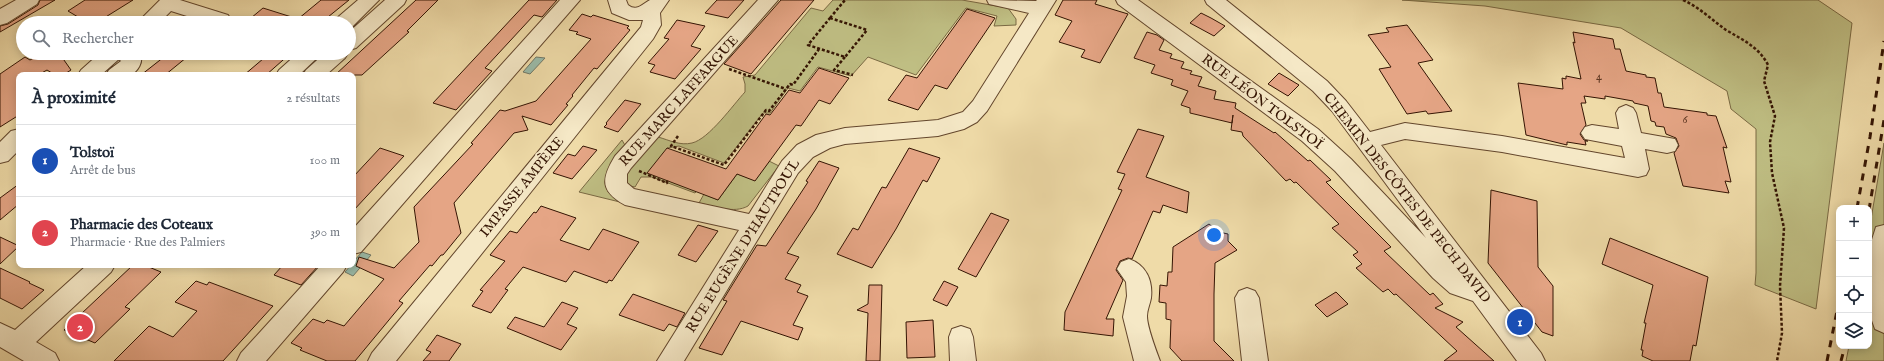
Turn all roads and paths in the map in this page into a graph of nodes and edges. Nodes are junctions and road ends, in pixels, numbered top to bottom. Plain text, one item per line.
1 (30, 0) edge
2 (370, 0) edge
3 (396, 0) edge
4 (571, 0) edge
5 (617, 0) edge
6 (769, 0) edge
7 (845, 0) edge
8 (996, 0) edge
9 (1125, 0) edge
10 (1214, 0) edge
11 (1683, 0) edge
12 (170, 2) edge
13 (1044, 4) edge
14 (655, 5) edge
15 (155, 16) edge
16 (210, 16) edge
17 (352, 16) edge
18 (0, 18) edge
19 (830, 18) junction
20 (356, 37) edge
21 (819, 49) junction
22 (844, 57) junction
23 (105, 60) edge
24 (132, 60) edge
25 (302, 60) edge
26 (330, 60) edge
27 (714, 63) junction
28 (91, 72) edge
29 (120, 72) edge
30 (289, 72) edge
31 (317, 72) edge
32 (853, 75) dead end
33 (786, 89) junction
34 (1626, 113) dead end
35 (1592, 133) dead end
36 (678, 136) dead end
37 (1632, 140) junction
38 (1366, 141) junction
39 (1667, 145) dead end
40 (623, 162) junction
41 (668, 180) dead end
42 (754, 224) junction
43 (1884, 234) edge
44 (356, 242) edge
45 (99, 268) edge
46 (333, 268) edge
47 (1130, 268) dead end
48 (1478, 290) junction
49 (1247, 298) dead end
50 (1884, 322) edge
51 (9, 338) edge
52 (46, 361) edge
53 (250, 361) edge
54 (381, 361) edge
55 (670, 361) edge
56 (1147, 361) edge
57 (1255, 361) edge
58 (1532, 361) edge
59 (1777, 361) edge

1 - 18 street
2 - 17 street
3 - 20 street
4 - 44 street
5 - 14 street, IMPASSE AMPÈRE
6 - 27 street, RUE MARC LAFFARGUE
7 - 19 path
8 - 13 street
9 - 48 street, RUE LÉON TOLSTOÏ
10 - 38 street, CHEMIN DES CÔTES DE PECH DAVID
11 - 59 path
12 - 15 street
12 - 16 street
13 - 42 street, RUE EUGÈNE D'HAUTPOUL
14 - 54 street, IMPASSE AMPÈRE
19 - 21 path
19 - 22 path
21 - 22 path
21 - 33 path
22 - 32 path
23 - 28 street
24 - 29 street
25 - 30 street
26 - 31 street
27 - 33 path
27 - 40 street, RUE MARC LAFFARGUE
33 - 36 path
34 - 37 street
35 - 37 street
37 - 38 street
37 - 39 street
38 - 48 street, CHEMIN DES CÔTES DE PECH DAVID
40 - 41 path
40 - 42 street, RUE MARC LAFFARGUE
42 - 55 street, RUE EUGÈNE D'HAUTPOUL
43 - 50 street
45 - 51 street
46 - 53 street
47 - 56 street
48 - 58 street, CHEMIN DES CÔTES DE PECH DAVID
49 - 57 street
51 - 52 street

